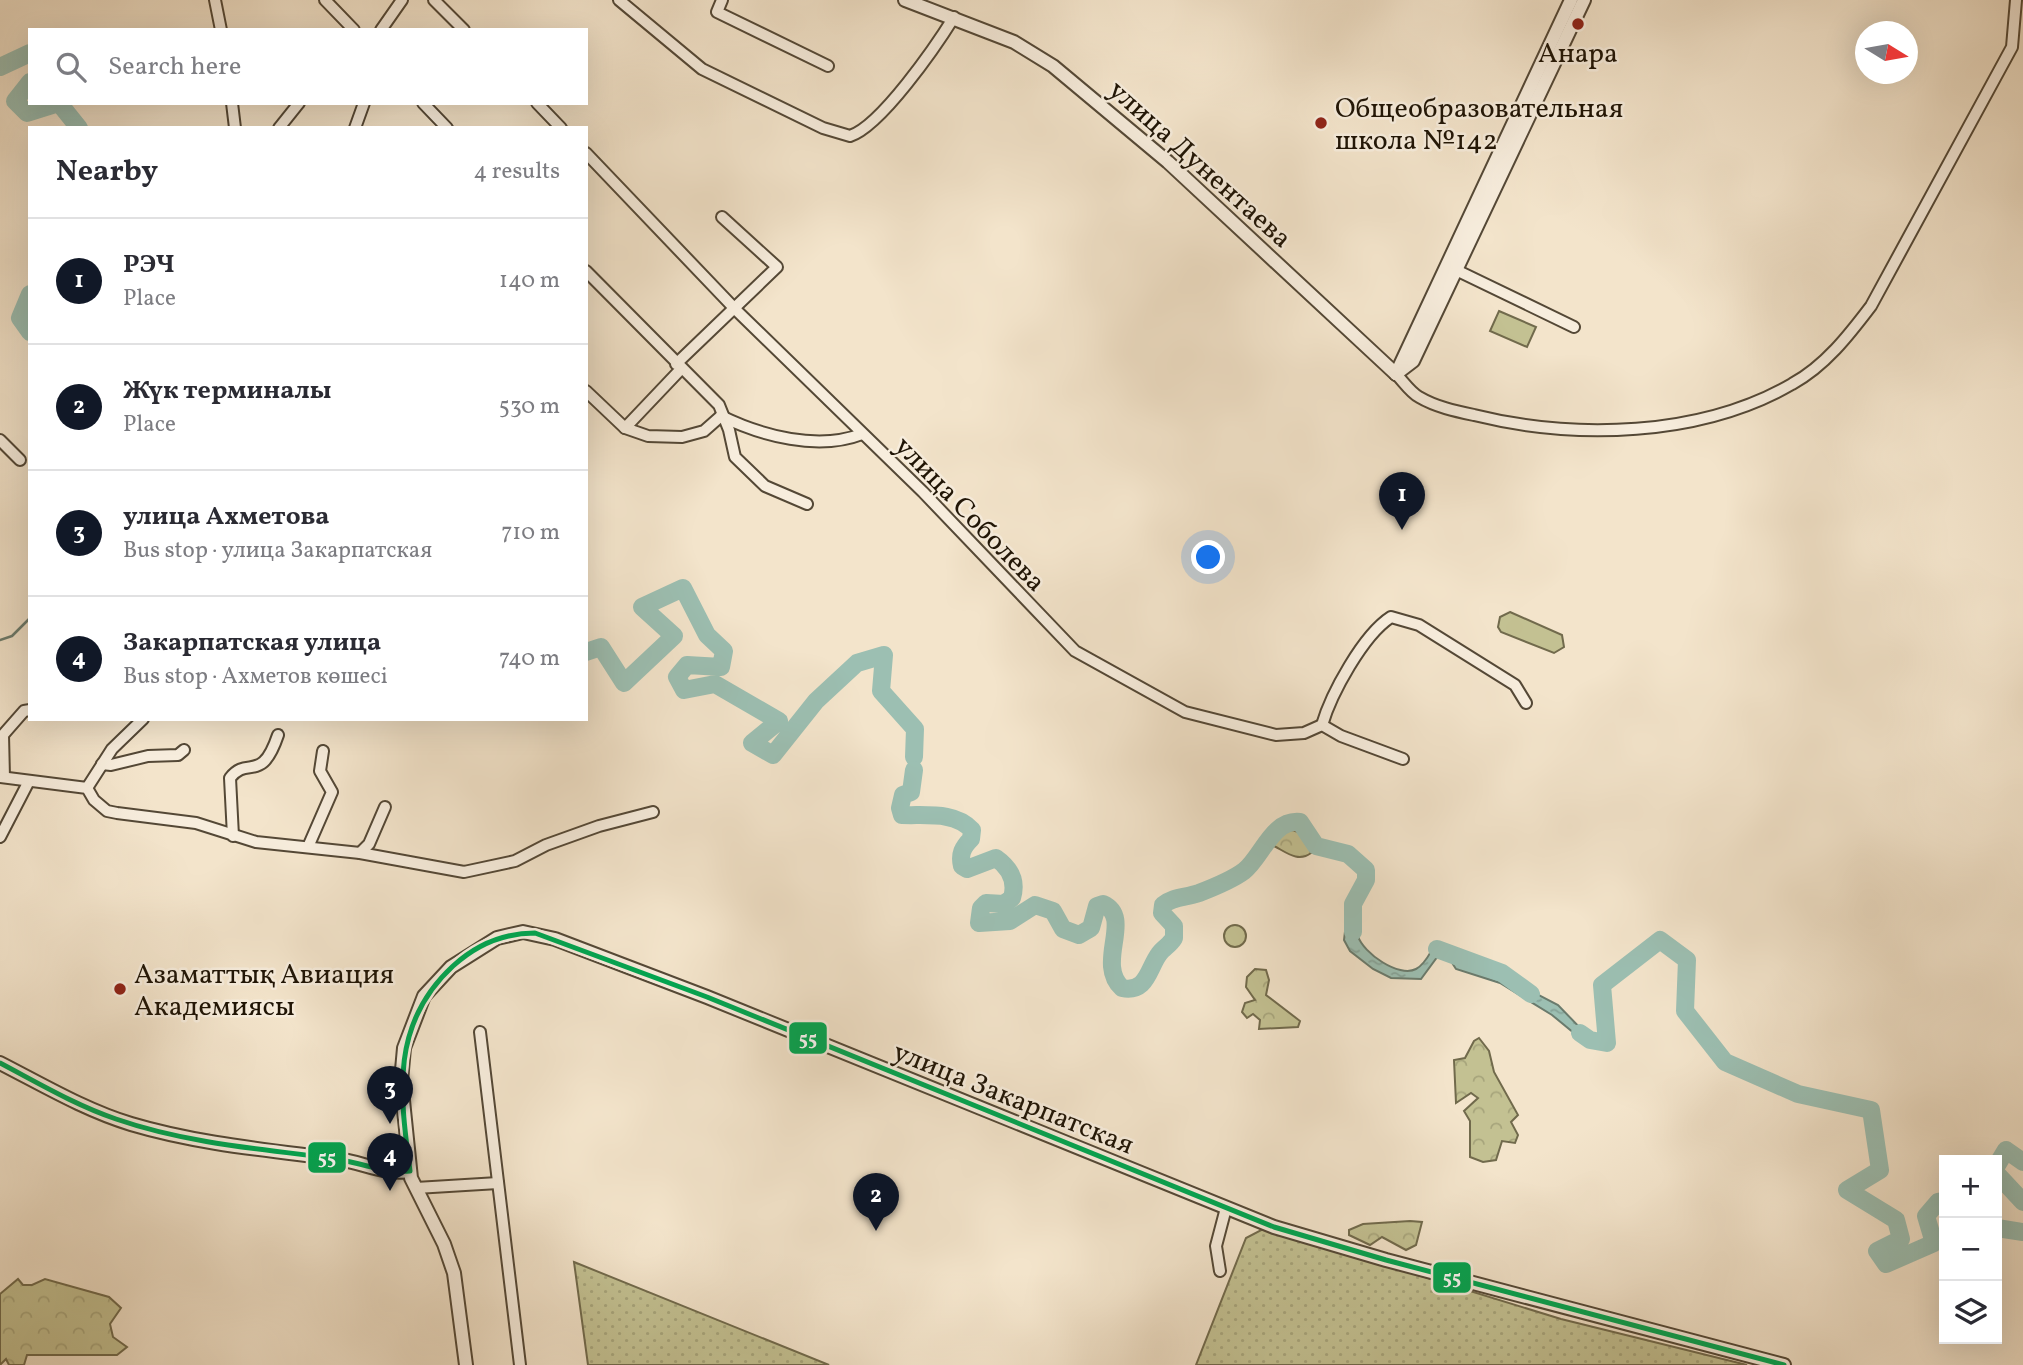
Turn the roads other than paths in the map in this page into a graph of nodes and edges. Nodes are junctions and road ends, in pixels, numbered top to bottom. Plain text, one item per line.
1 (215, 0) edge
2 (325, 0) edge
3 (402, 0) edge
4 (434, 0) edge
5 (618, 0) edge
6 (722, 0) edge
7 (905, 0) edge
8 (1571, 0) edge
9 (1584, 0) edge
10 (2016, 0) edge
11 (954, 17) junction
12 (221, 28) edge
13 (352, 28) edge
14 (382, 28) edge
15 (462, 28) edge
16 (828, 66) dead end
17 (232, 105) edge
18 (297, 105) edge
19 (363, 105) edge
20 (425, 105) edge
21 (539, 105) edge
22 (235, 126) edge
23 (281, 126) edge
24 (356, 126) edge
25 (445, 126) edge
26 (559, 126) edge
27 (588, 155) edge
28 (722, 217) dead end
29 (1456, 270) junction
30 (588, 273) edge
31 (736, 310) junction
32 (1574, 327) dead end
33 (679, 366) junction
34 (1396, 374) junction
35 (588, 393) edge
36 (721, 416) junction
37 (625, 428) junction
38 (862, 434) junction
39 (0, 440) edge
40 (20, 460) dead end
41 (807, 504) dead end
42 (1527, 703) dead end
43 (28, 710) edge
44 (141, 721) edge
45 (1322, 726) junction
46 (2, 734) edge
47 (278, 735) dead end
48 (184, 750) dead end
49 (324, 751) dead end
50 (1403, 760) dead end
51 (102, 764) junction
52 (2, 777) edge
53 (29, 781) junction
54 (87, 788) junction
55 (385, 807) dead end
56 (653, 812) dead end
57 (233, 836) junction
58 (0, 837) edge
59 (308, 847) junction
60 (359, 853) junction
61 (480, 1032) dead end
62 (0, 1063) edge
63 (410, 1171) junction
64 (498, 1183) junction
65 (416, 1188) junction
66 (1226, 1209) junction
67 (1220, 1271) dead end
68 (466, 1365) edge
69 (520, 1365) edge
70 (1784, 1365) edge

1 - 12 street
2 - 13 street
3 - 14 street
4 - 15 street
5 - 11 street
6 - 16 street
7 - 11 street, улица Дунентаева
8 - 34 street
9 - 29 street
10 - 34 street
11 - 34 street, улица Дунентаева
17 - 22 street
18 - 23 street
19 - 24 street
20 - 25 street
21 - 26 street
27 - 31 street, улица Соболева
28 - 31 street
29 - 32 street
29 - 34 street
30 - 33 street
31 - 33 street
31 - 38 street, улица Соболева
33 - 36 street
33 - 37 street
35 - 37 street
36 - 37 street
36 - 38 street
36 - 41 street
38 - 45 street, улица Соболева
39 - 40 street
42 - 45 street
43 - 46 street
44 - 51 street
45 - 50 street
46 - 52 street
47 - 57 street
48 - 51 street
49 - 59 street
51 - 54 street
52 - 53 street
53 - 54 street
53 - 58 street
54 - 57 street
55 - 60 street
56 - 60 street
57 - 59 street
59 - 60 street
61 - 64 street
62 - 63 street
63 - 65 street, улица Закарпатская
63 - 66 street, улица Закарпатская
64 - 65 street
64 - 69 street
65 - 68 street, улица Закарпатская
66 - 67 street
66 - 70 street, улица Закарпатская

